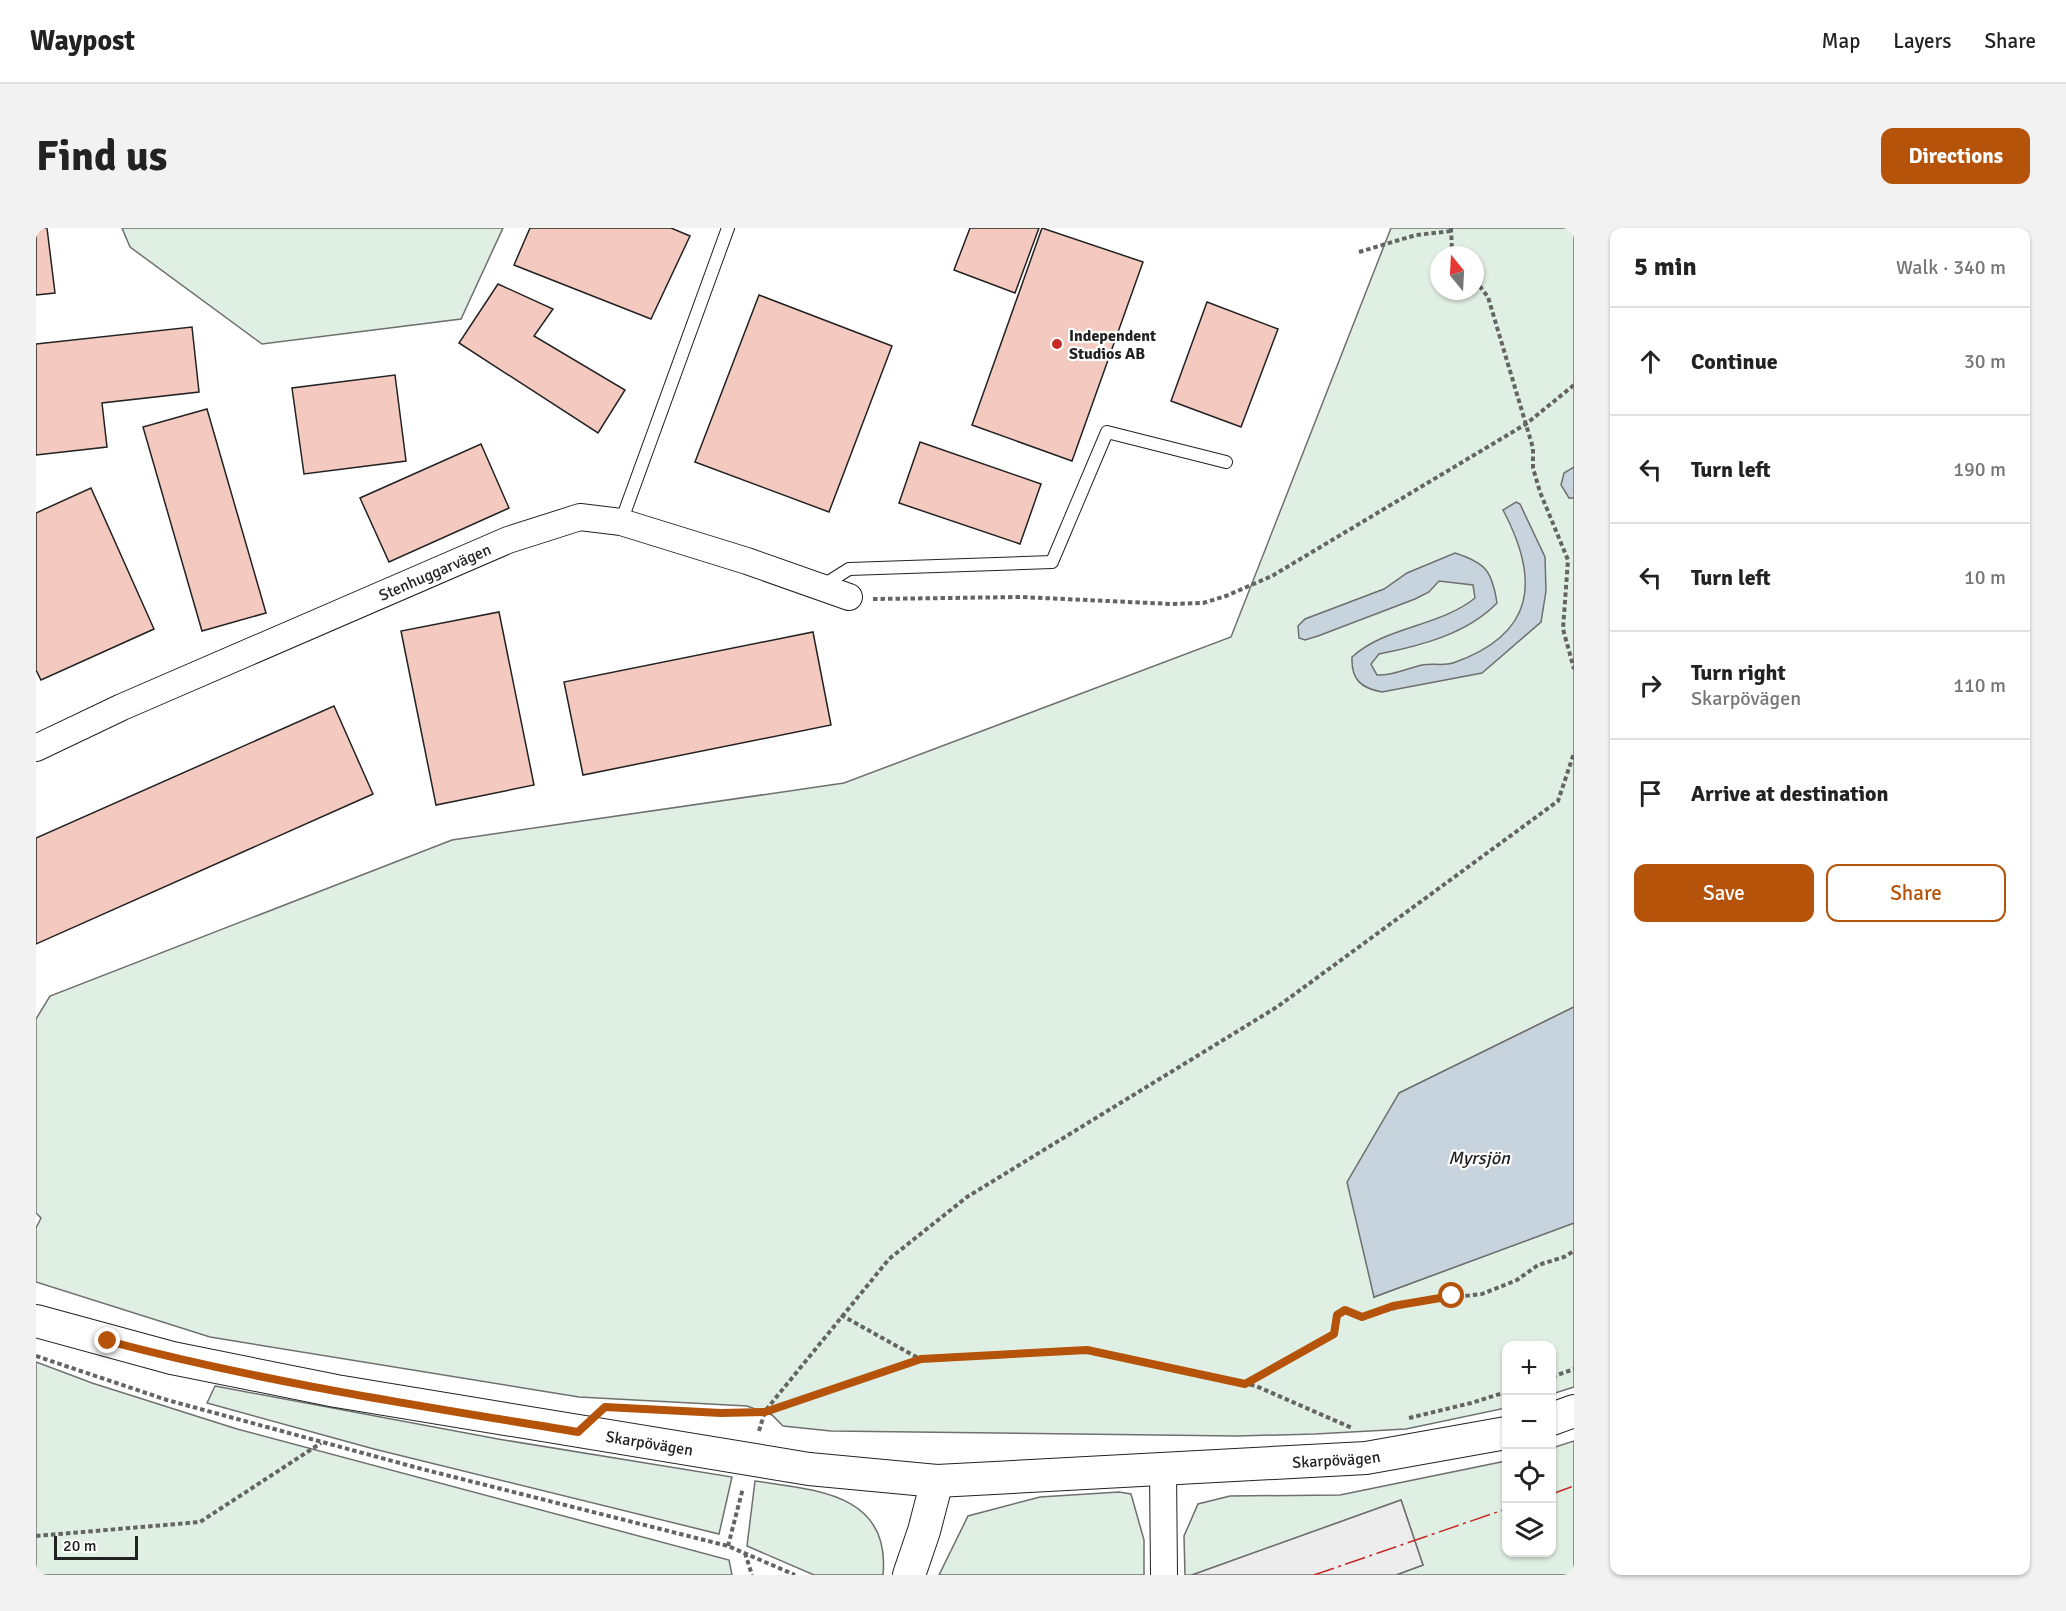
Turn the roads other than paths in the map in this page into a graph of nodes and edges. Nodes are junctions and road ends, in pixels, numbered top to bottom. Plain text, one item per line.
1 (728, 228) edge
2 (1226, 462) dead end
3 (621, 522) junction
4 (821, 587) junction
5 (849, 597) road end
6 (36, 748) edge
7 (36, 1321) edge
8 (1574, 1411) edge
9 (1556, 1417) edge
10 (1502, 1434) edge
11 (1163, 1468) junction
12 (937, 1481) junction
13 (909, 1575) edge
14 (1164, 1575) edge

1 - 3 lane
2 - 4 lane
3 - 4 street, Stenhuggarvägen
3 - 6 street, Stenhuggarvägen
4 - 5 street, Stenhuggarvägen
7 - 12 street, Skarpövägen
8 - 9 street
10 - 11 street, Skarpövägen
11 - 12 street, Skarpövägen
11 - 14 street
12 - 13 street

